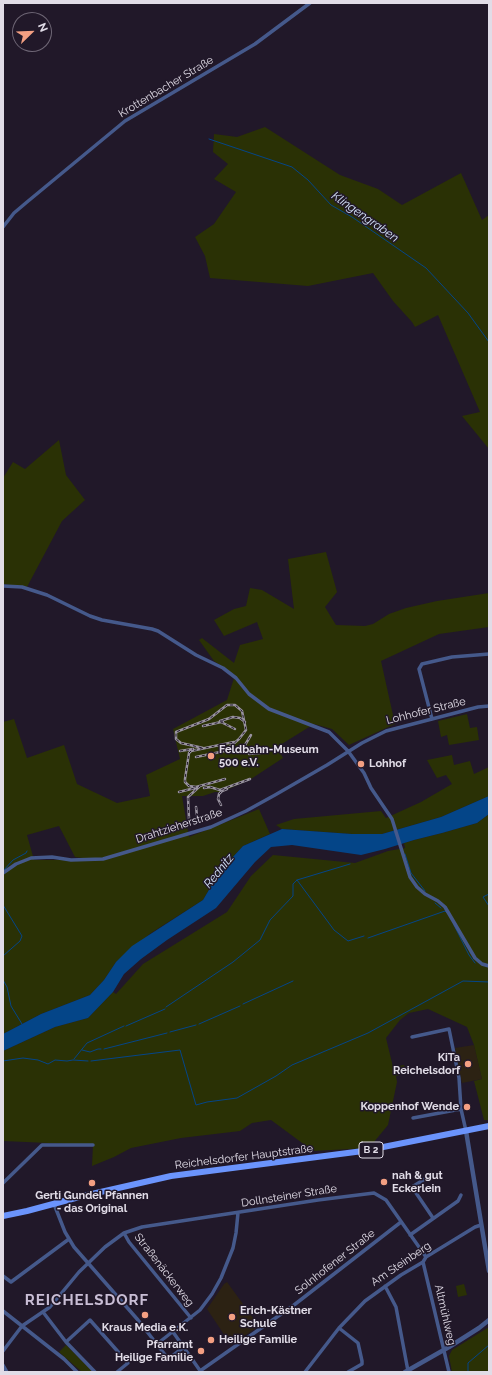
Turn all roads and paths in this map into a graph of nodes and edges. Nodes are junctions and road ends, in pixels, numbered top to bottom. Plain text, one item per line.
1 (310, 3) edge
2 (3, 227) edge
3 (3, 586) edge
4 (489, 654) edge
5 (489, 706) edge
6 (432, 719) junction
7 (348, 751) junction
8 (3, 873) edge
9 (489, 966) edge
10 (412, 1037) dead end
11 (461, 1109) junction
12 (413, 1118) dead end
13 (489, 1126) edge
14 (466, 1131) junction
15 (92, 1145) dead end
16 (428, 1177) dead end
17 (3, 1183) edge
18 (461, 1194) dead end
19 (54, 1204) junction
20 (238, 1213) junction
21 (3, 1216) edge
22 (433, 1218) junction
23 (401, 1222) junction
24 (481, 1225) junction
25 (124, 1233) junction
26 (410, 1235) junction
27 (69, 1240) junction
28 (426, 1257) junction
29 (423, 1262) junction
30 (88, 1264) junction
31 (489, 1271) edge
32 (3, 1276) edge
33 (385, 1286) junction
34 (3, 1311) edge
35 (43, 1312) junction
36 (190, 1318) junction
37 (489, 1320) edge
38 (22, 1326) junction
39 (339, 1328) junction
40 (173, 1332) junction
41 (66, 1342) junction
42 (157, 1344) junction
43 (184, 1347) junction
44 (444, 1350) junction
45 (3, 1351) edge
46 (3, 1366) edge
47 (200, 1371) edge
48 (407, 1371) edge
49 (7, 1372) edge
50 (77, 1372) edge
51 (95, 1372) edge
52 (117, 1372) edge
53 (305, 1372) edge
54 (348, 1372) edge
55 (448, 1372) edge

1 - 2 street, Krottenbacher Straße
3 - 7 street
4 - 6 street
5 - 6 street, Lohhofer Straße
6 - 7 street, Lohhofer Straße
7 - 8 street, Drahtzieherstraße
7 - 9 street
10 - 11 street
11 - 12 street
11 - 14 street
13 - 14 main road, Reichelsdorfer Hauptstraße / B 2
14 - 19 main road, Reichelsdorfer Hauptstraße / B 2
14 - 24 street
15 - 17 street
16 - 22 street
18 - 22 street
19 - 21 main road, Reichelsdorfer Hauptstraße / B 2
19 - 27 street
20 - 23 street, Dollnsteiner Straße
20 - 25 street, Dollnsteiner Straße
20 - 36 street
22 - 26 street
23 - 26 street, Dollnsteiner Straße
23 - 47 street, Solnhofener Straße
24 - 28 street, Am Steinberg
24 - 31 street
25 - 30 street
25 - 36 street, Straßenäckerweg
26 - 28 street, Dollnsteiner Straße
27 - 30 street
27 - 32 street
28 - 29 street, Am Steinberg
29 - 33 street, Am Steinberg
29 - 44 street, Altmühlweg
30 - 35 street
30 - 42 street
33 - 39 street, Am Steinberg
33 - 48 street
34 - 38 street
35 - 38 street
35 - 41 street
36 - 40 street
37 - 44 street
38 - 45 street
38 - 50 street
39 - 53 street, Am Steinberg
39 - 54 street
40 - 42 street
40 - 43 street
41 - 51 street
41 - 52 street
42 - 43 street
43 - 47 street
44 - 48 street
44 - 55 street, Altmühlweg
46 - 49 street

